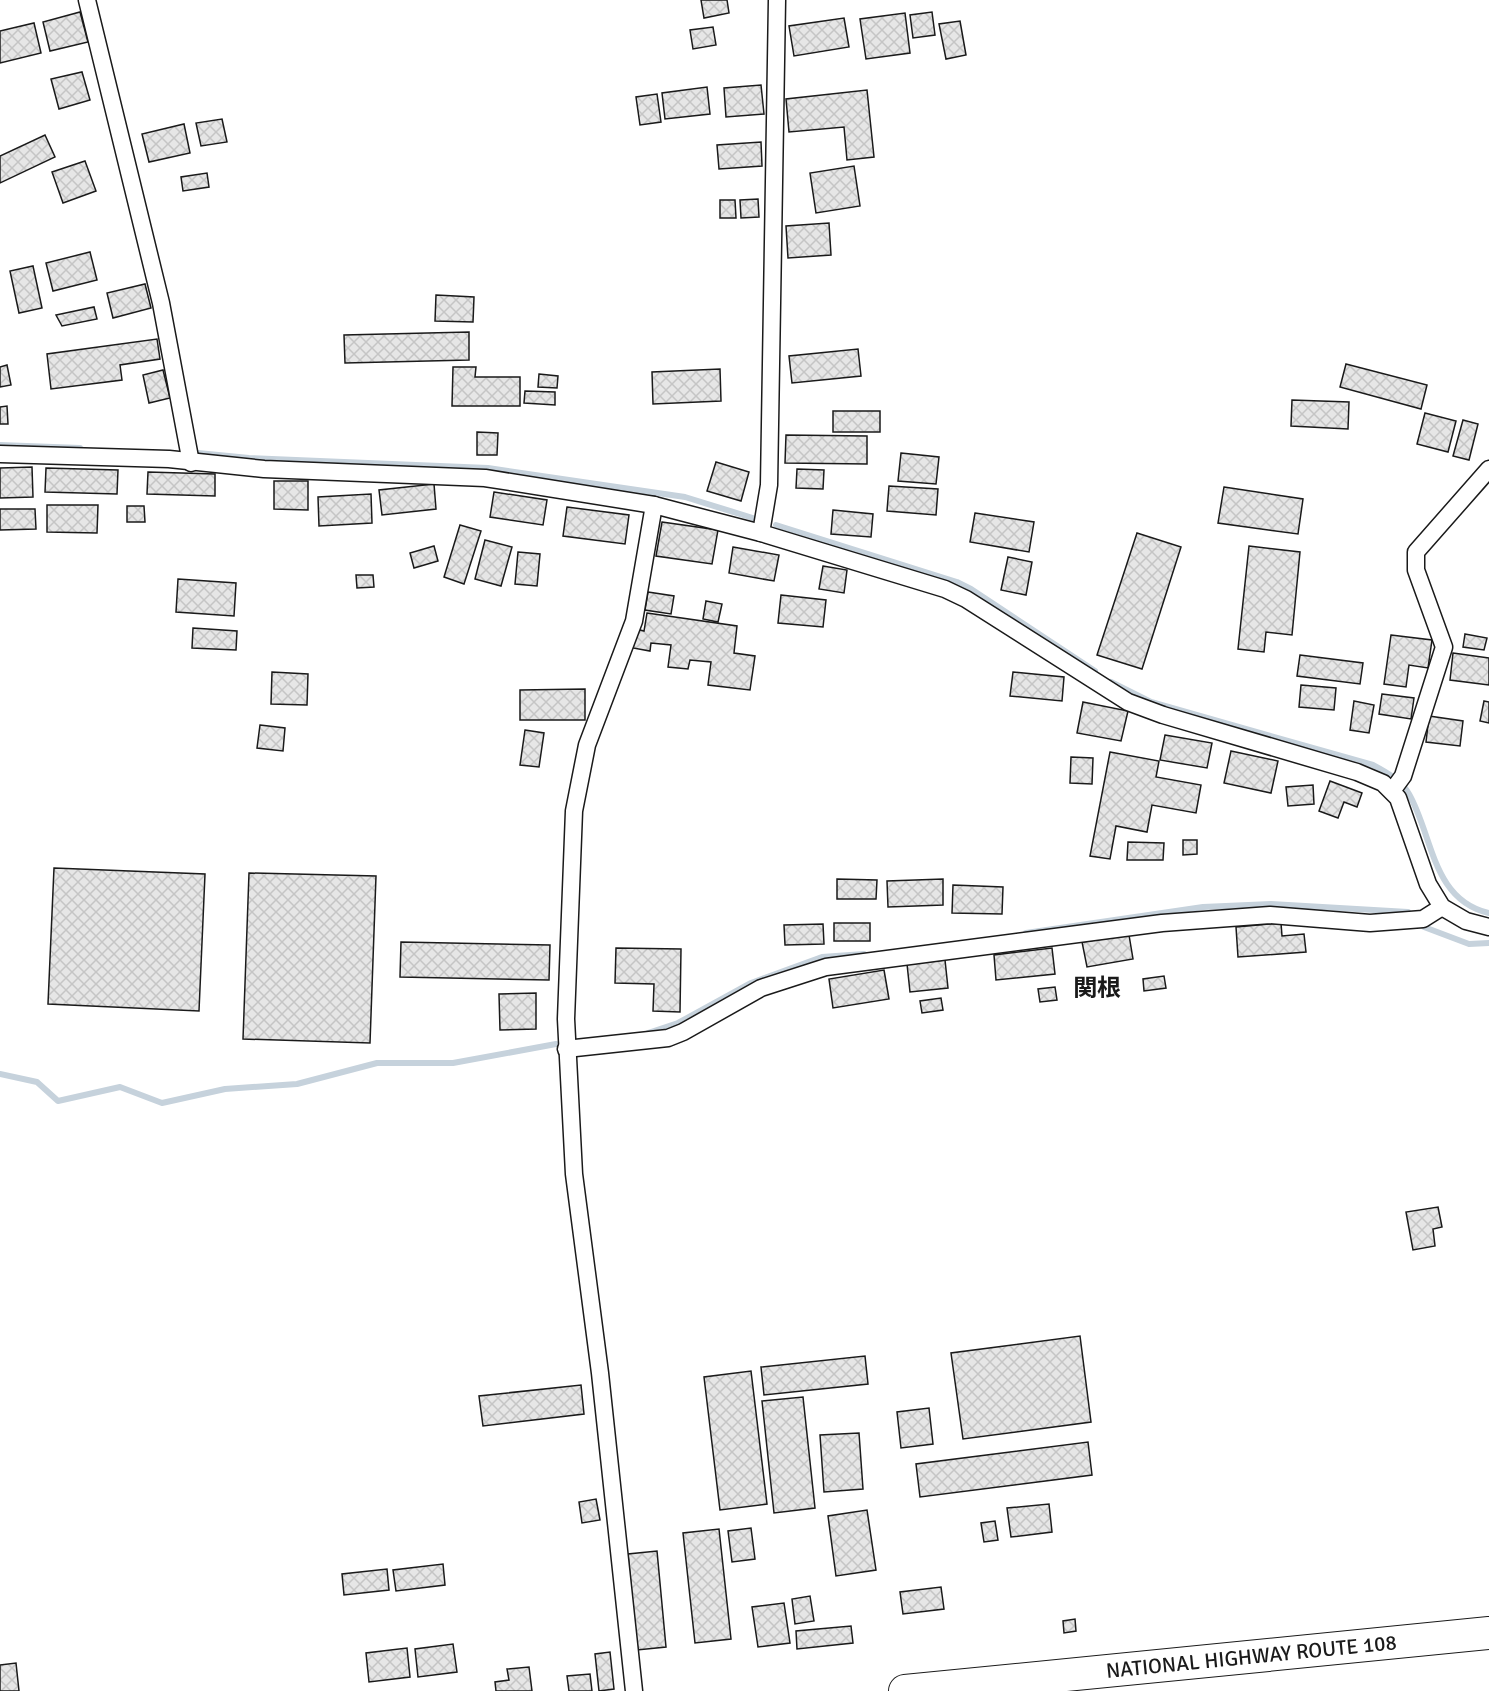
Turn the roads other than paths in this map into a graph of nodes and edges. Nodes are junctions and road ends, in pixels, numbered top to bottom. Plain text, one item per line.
1 (87, 0) edge
2 (777, 0) edge
3 (0, 454) edge
4 (191, 463) junction
5 (1489, 469) edge
6 (654, 505) junction
7 (761, 533) junction
8 (1397, 784) junction
9 (1442, 907) junction
10 (1489, 927) edge
11 (566, 1049) junction
12 (1489, 1633) edge
13 (634, 1691) edge
14 (905, 1691) edge

1 - 4 street
2 - 7 street
3 - 4 street
4 - 6 street
5 - 8 street
6 - 7 street
6 - 11 street
7 - 8 street
8 - 9 street
9 - 10 street
9 - 11 street
11 - 13 street
12 - 14 highway, NATIONAL HIGHWAY ROUTE 108

